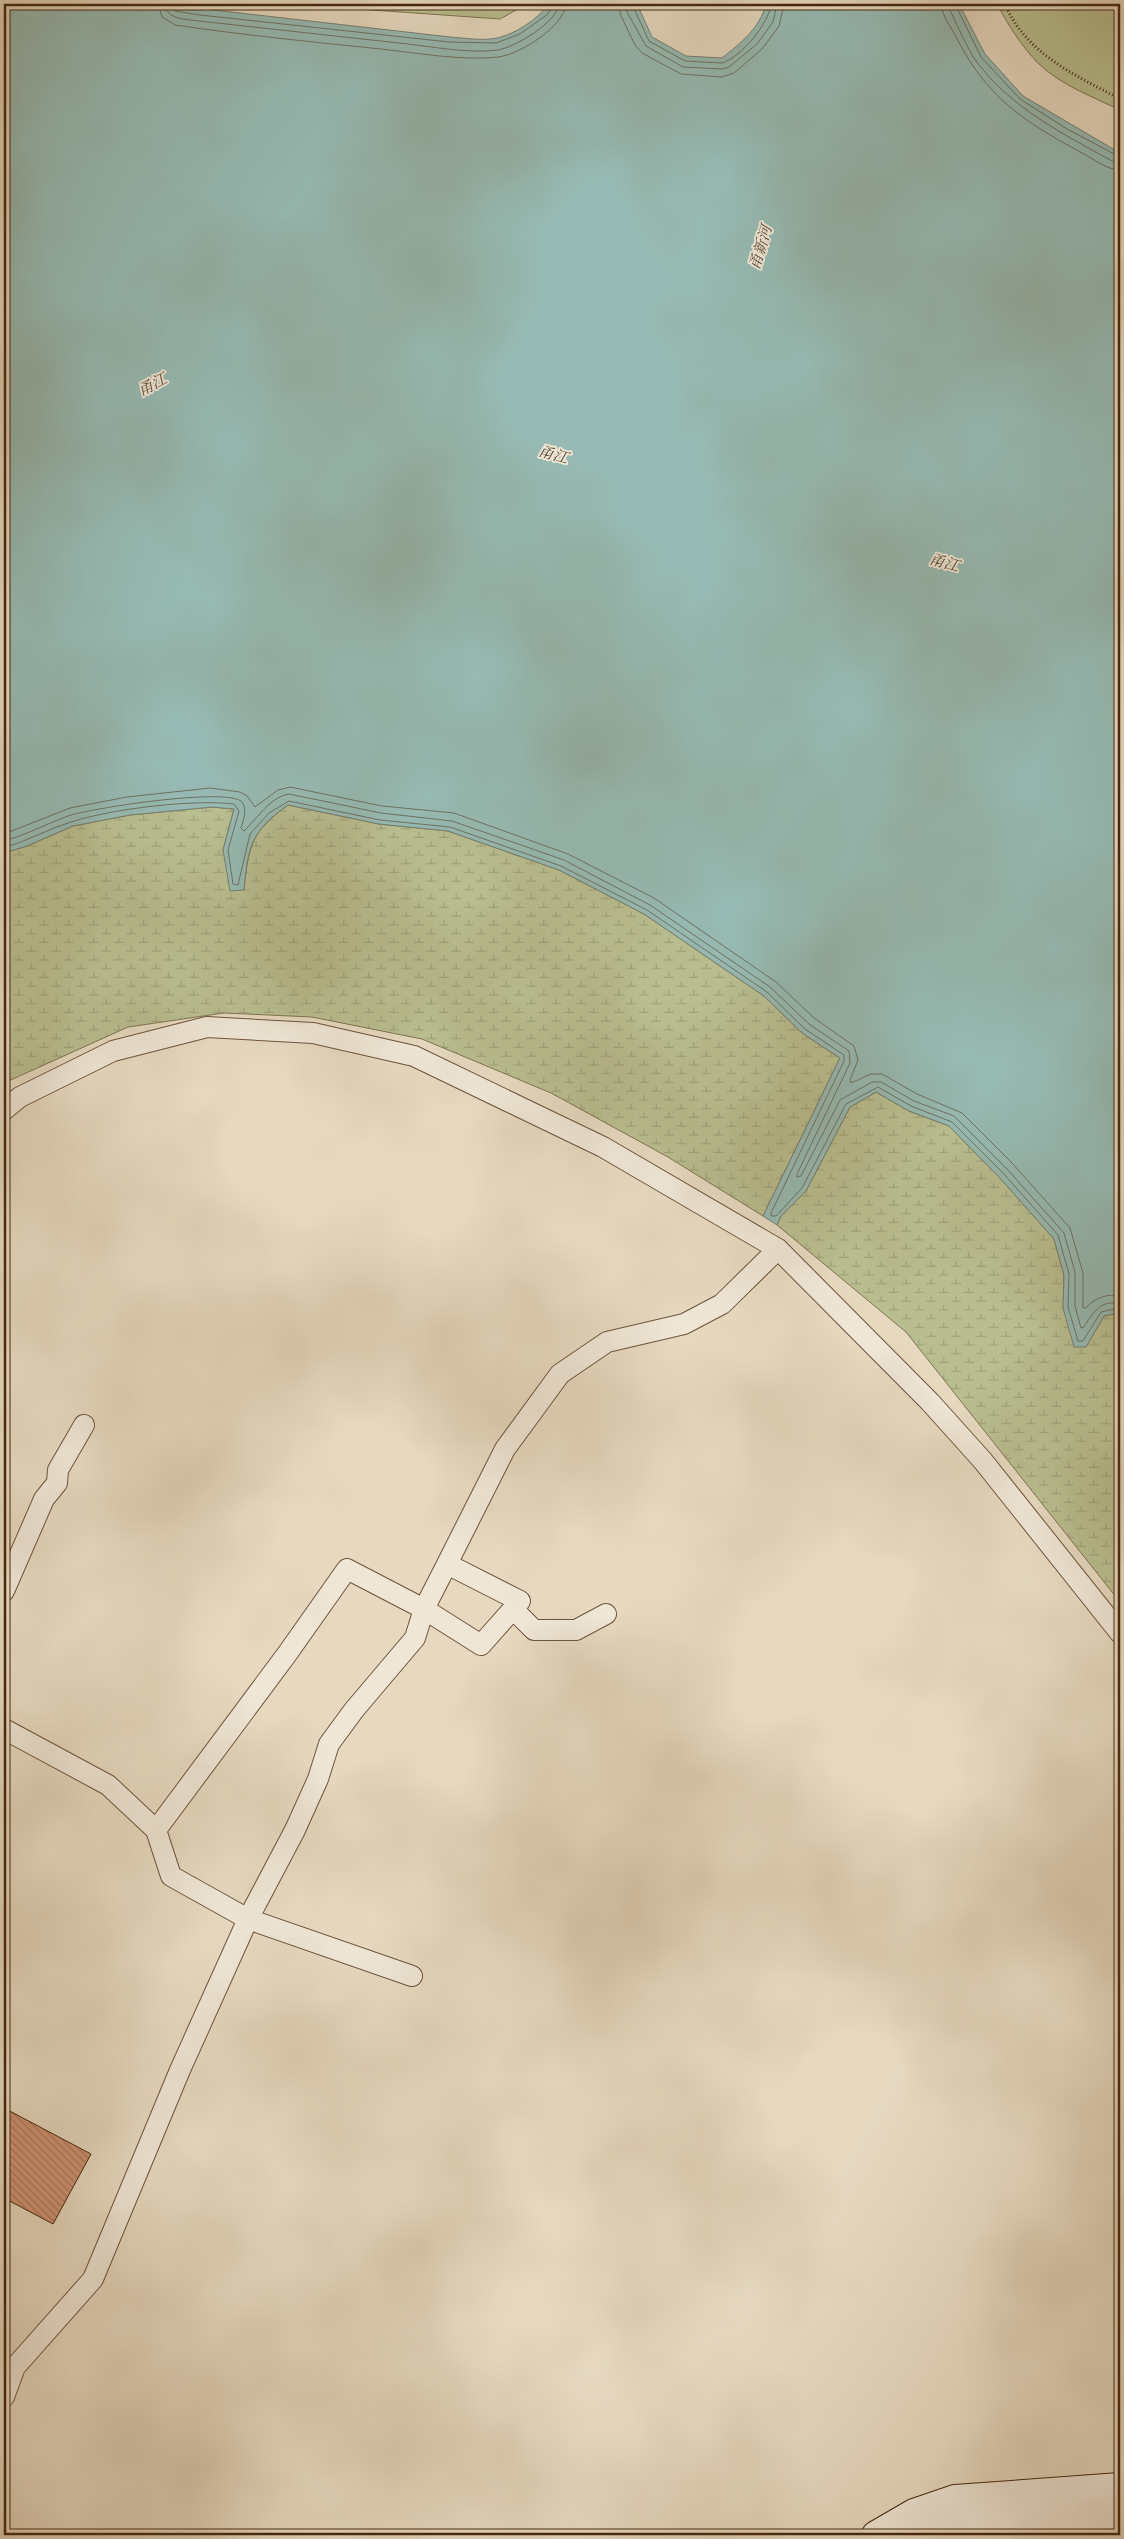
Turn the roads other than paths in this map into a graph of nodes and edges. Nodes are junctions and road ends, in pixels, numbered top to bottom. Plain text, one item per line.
1 (4, 1110) edge
2 (778, 1249) junction
3 (84, 1425) dead end
4 (447, 1564) junction
5 (4, 1590) edge
6 (424, 1609) junction
7 (513, 1609) junction
8 (606, 1614) dead end
9 (1120, 1633) edge
10 (4, 1729) edge
11 (156, 1830) junction
12 (248, 1919) junction
13 (412, 1976) dead end
14 (4, 2397) edge
15 (1120, 2487) edge
16 (914, 2513) junction
17 (1120, 2515) edge
18 (876, 2535) edge

1 - 2 street
2 - 4 street
2 - 9 street
3 - 5 street
4 - 6 street
4 - 7 street
6 - 7 street
6 - 11 street
6 - 12 street
7 - 8 street
10 - 11 street
11 - 12 street
12 - 13 street
12 - 14 street
15 - 16 street
16 - 17 street
16 - 18 street

